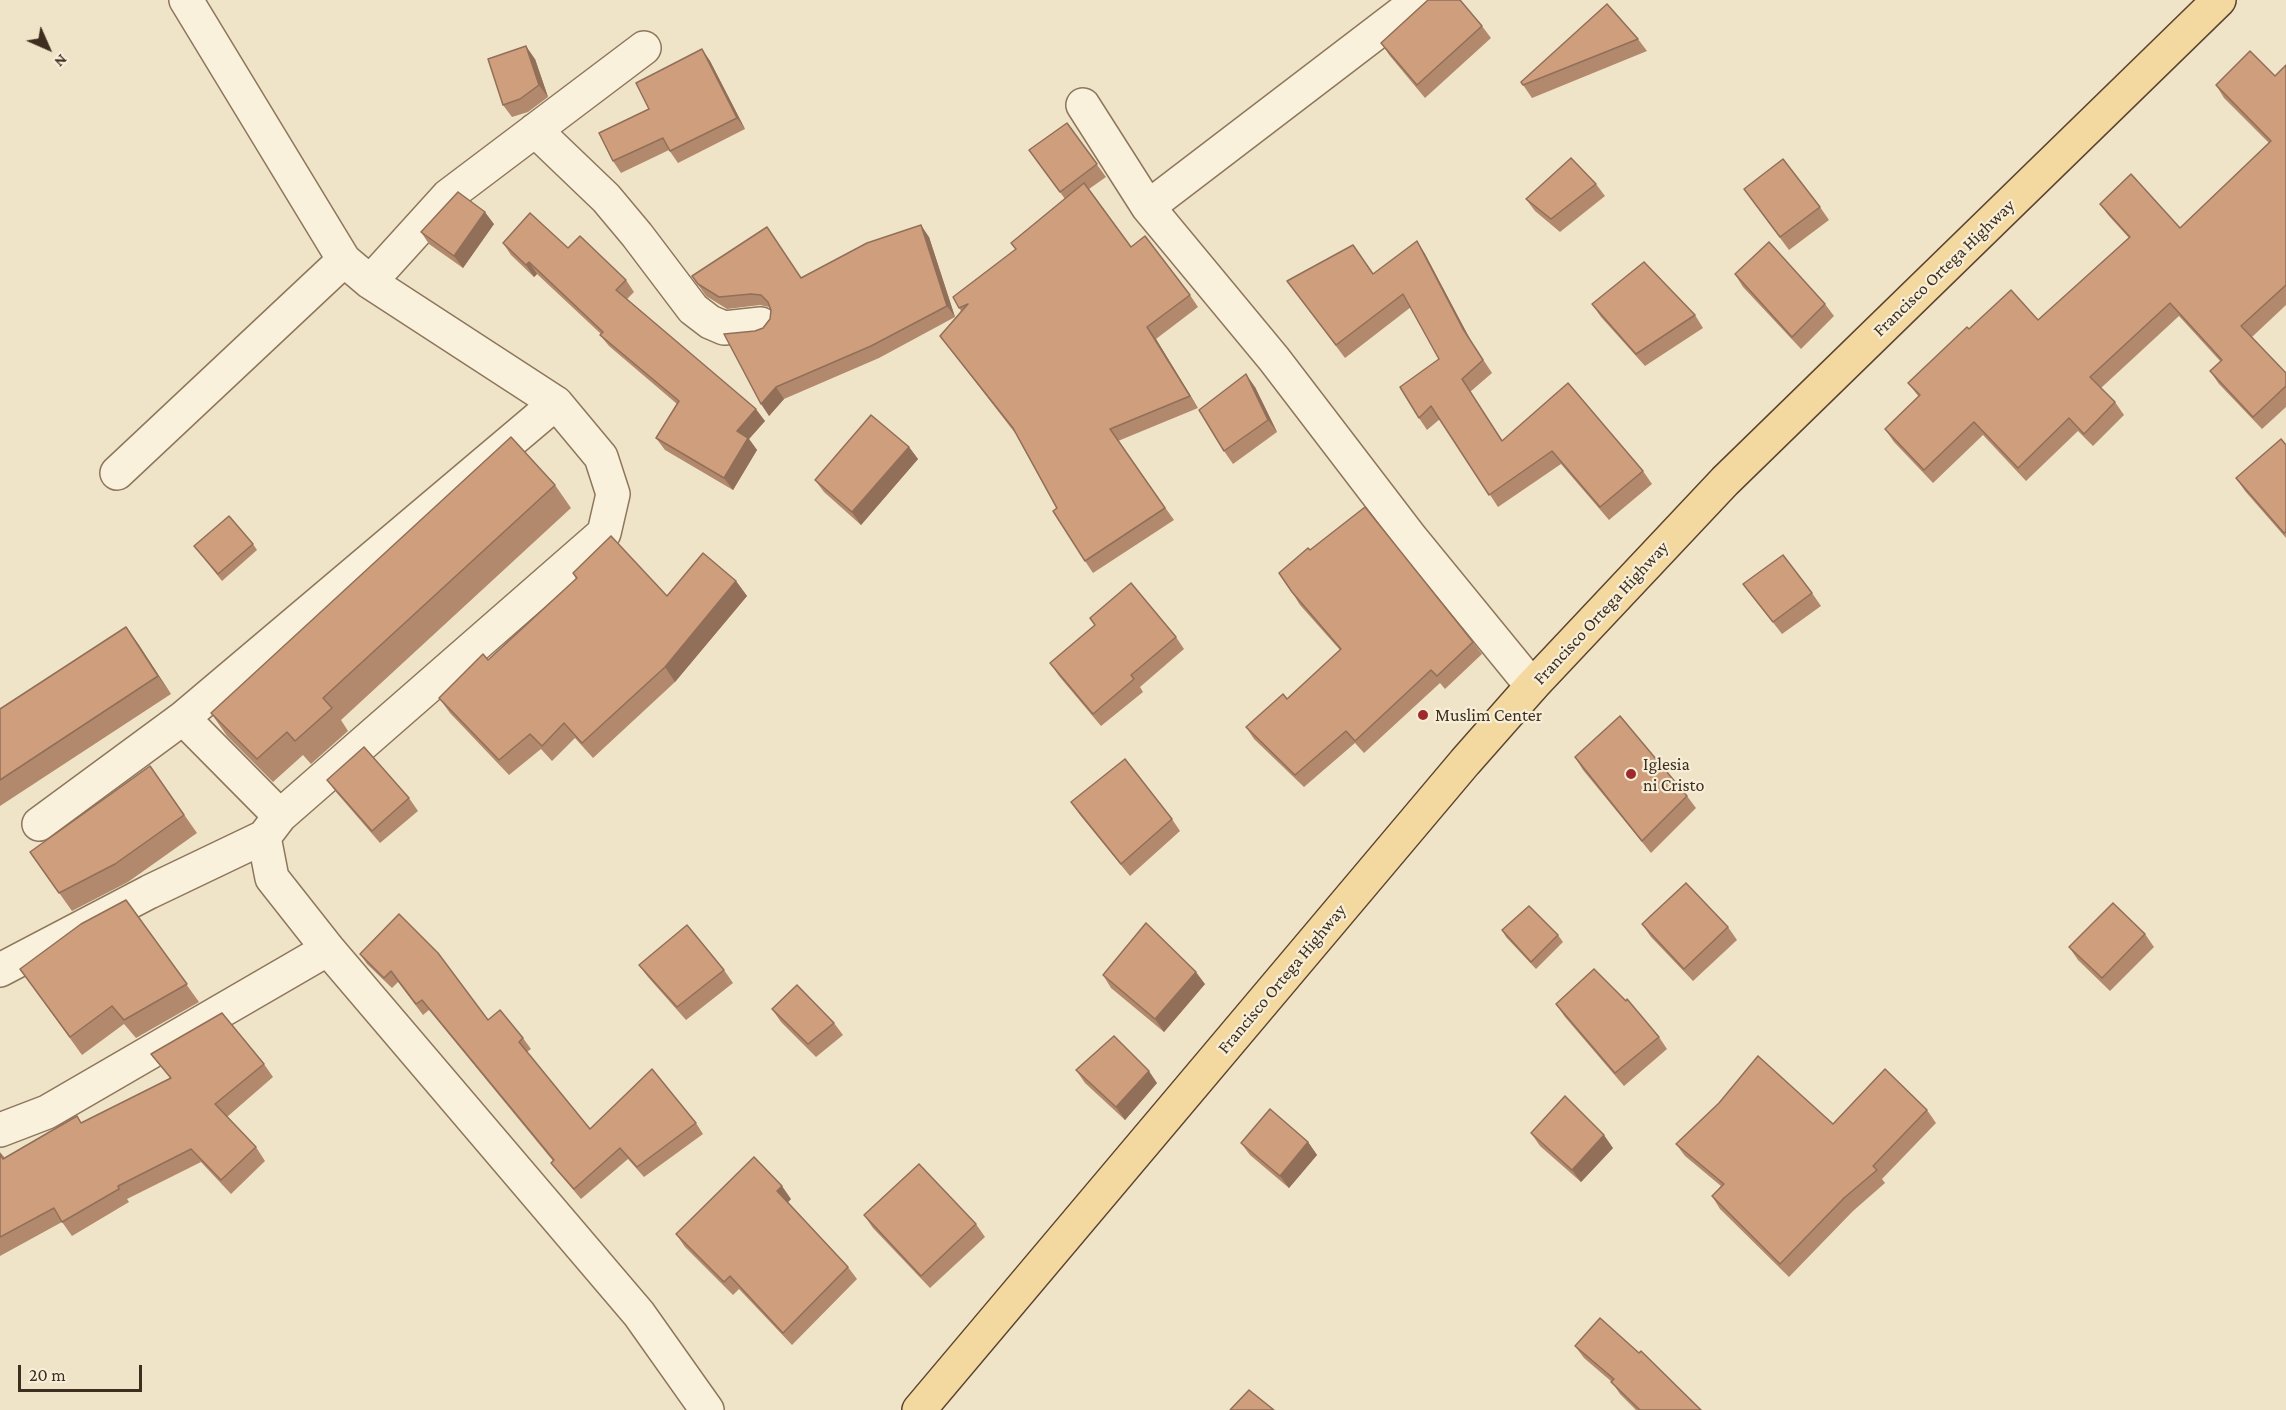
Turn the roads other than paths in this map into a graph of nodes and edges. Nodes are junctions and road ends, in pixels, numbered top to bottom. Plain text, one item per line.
1 (186, 0) edge
2 (1419, 0) edge
3 (2219, 0) edge
4 (644, 48) dead end
5 (1083, 105) dead end
6 (535, 130) junction
7 (1148, 207) junction
8 (344, 260) junction
9 (370, 282) junction
10 (760, 324) dead end
11 (556, 403) junction
12 (117, 473) dead end
13 (1532, 686) junction
14 (183, 718) junction
15 (39, 824) dead end
16 (272, 827) junction
17 (327, 949) junction
18 (0, 970) edge
19 (0, 1130) edge
20 (707, 1410) edge
21 (919, 1410) edge

1 - 8 street
2 - 7 street
3 - 13 main road, Francisco Ortega Highway
4 - 6 street
5 - 7 street
6 - 9 street
6 - 10 street
7 - 13 street
8 - 9 street
8 - 12 street
9 - 11 street
11 - 14 street
11 - 16 street
13 - 21 main road, Francisco Ortega Highway
14 - 15 street
14 - 16 street
16 - 17 street
16 - 18 street
17 - 19 street
17 - 20 street

